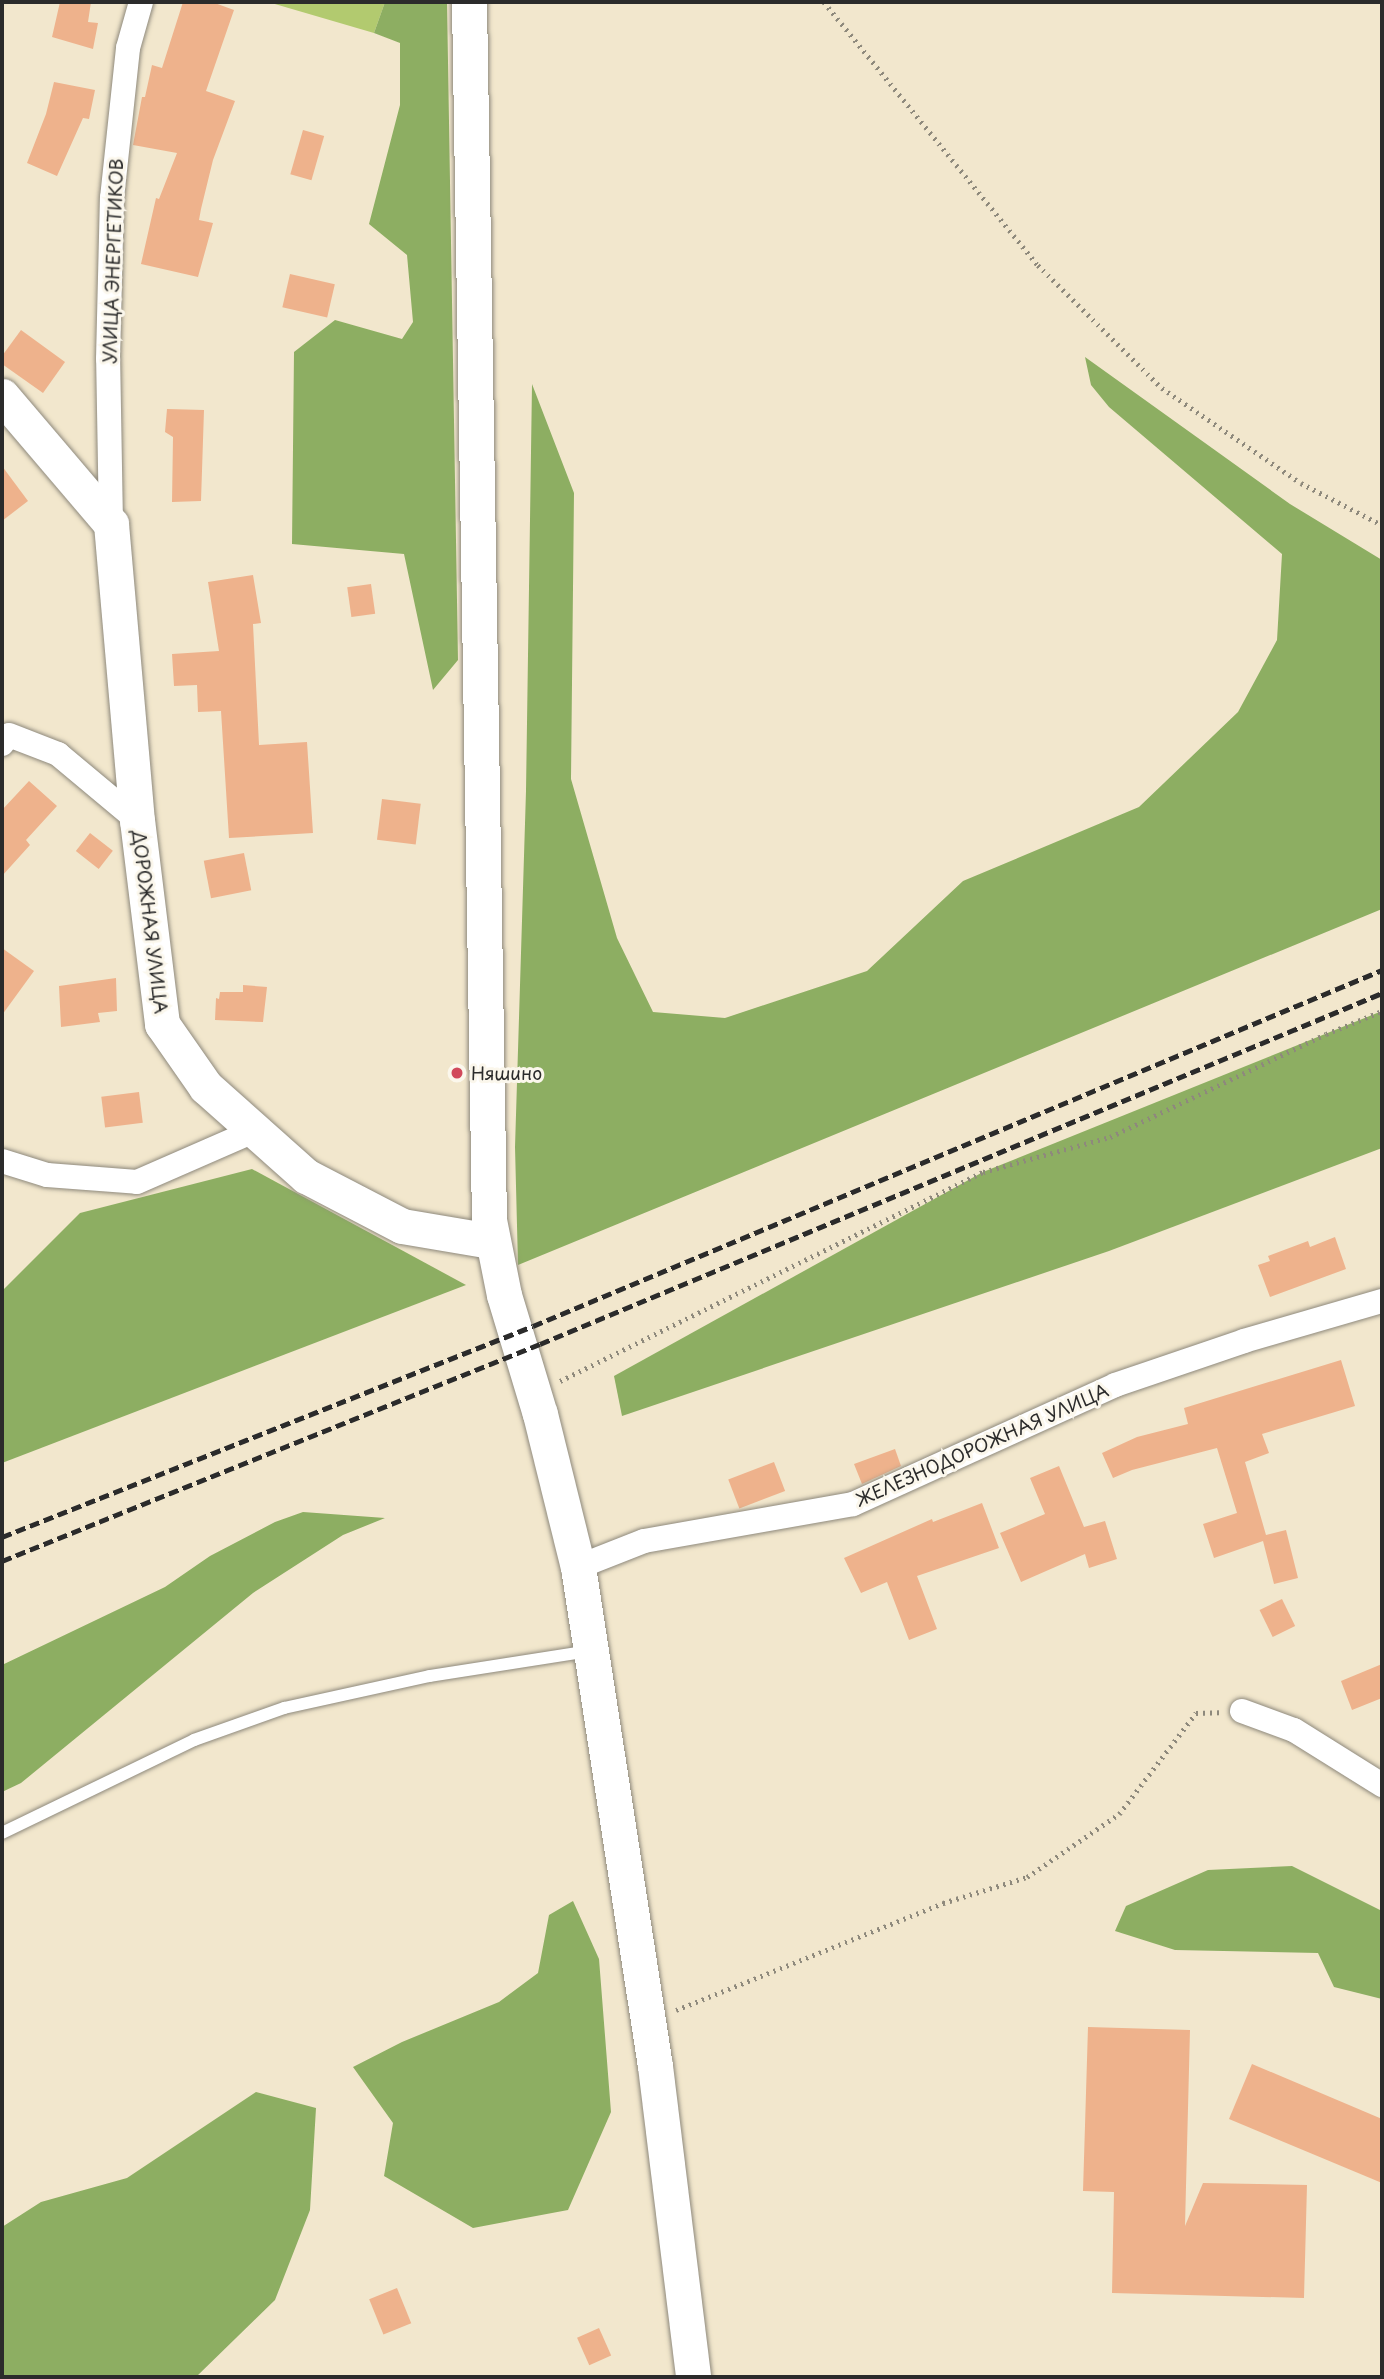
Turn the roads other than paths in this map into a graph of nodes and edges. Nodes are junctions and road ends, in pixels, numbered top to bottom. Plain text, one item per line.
1 (141, 2) edge
2 (469, 2) edge
3 (2, 396) edge
4 (111, 524) junction
5 (2, 744) edge
6 (137, 820) junction
7 (254, 1131) junction
8 (2, 1161) edge
9 (491, 1241) junction
10 (1382, 1301) edge
11 (578, 1567) junction
12 (592, 1650) junction
13 (1242, 1710) road end
14 (1382, 1785) edge
15 (2, 1833) edge
16 (694, 2377) edge

1 - 4 street, УЛИЦА ЭНЕРГЕТИКОВ
2 - 9 street
3 - 4 street
4 - 6 street, ДОРОЖНАЯ УЛИЦА
5 - 6 street
6 - 7 street, ДОРОЖНАЯ УЛИЦА
7 - 8 street
7 - 9 street, ДОРОЖНАЯ УЛИЦА
9 - 11 street
10 - 11 street, ЖЕЛЕЗНОДОРОЖНАЯ УЛИЦА
11 - 12 street
12 - 15 lane
12 - 16 street
13 - 14 street

